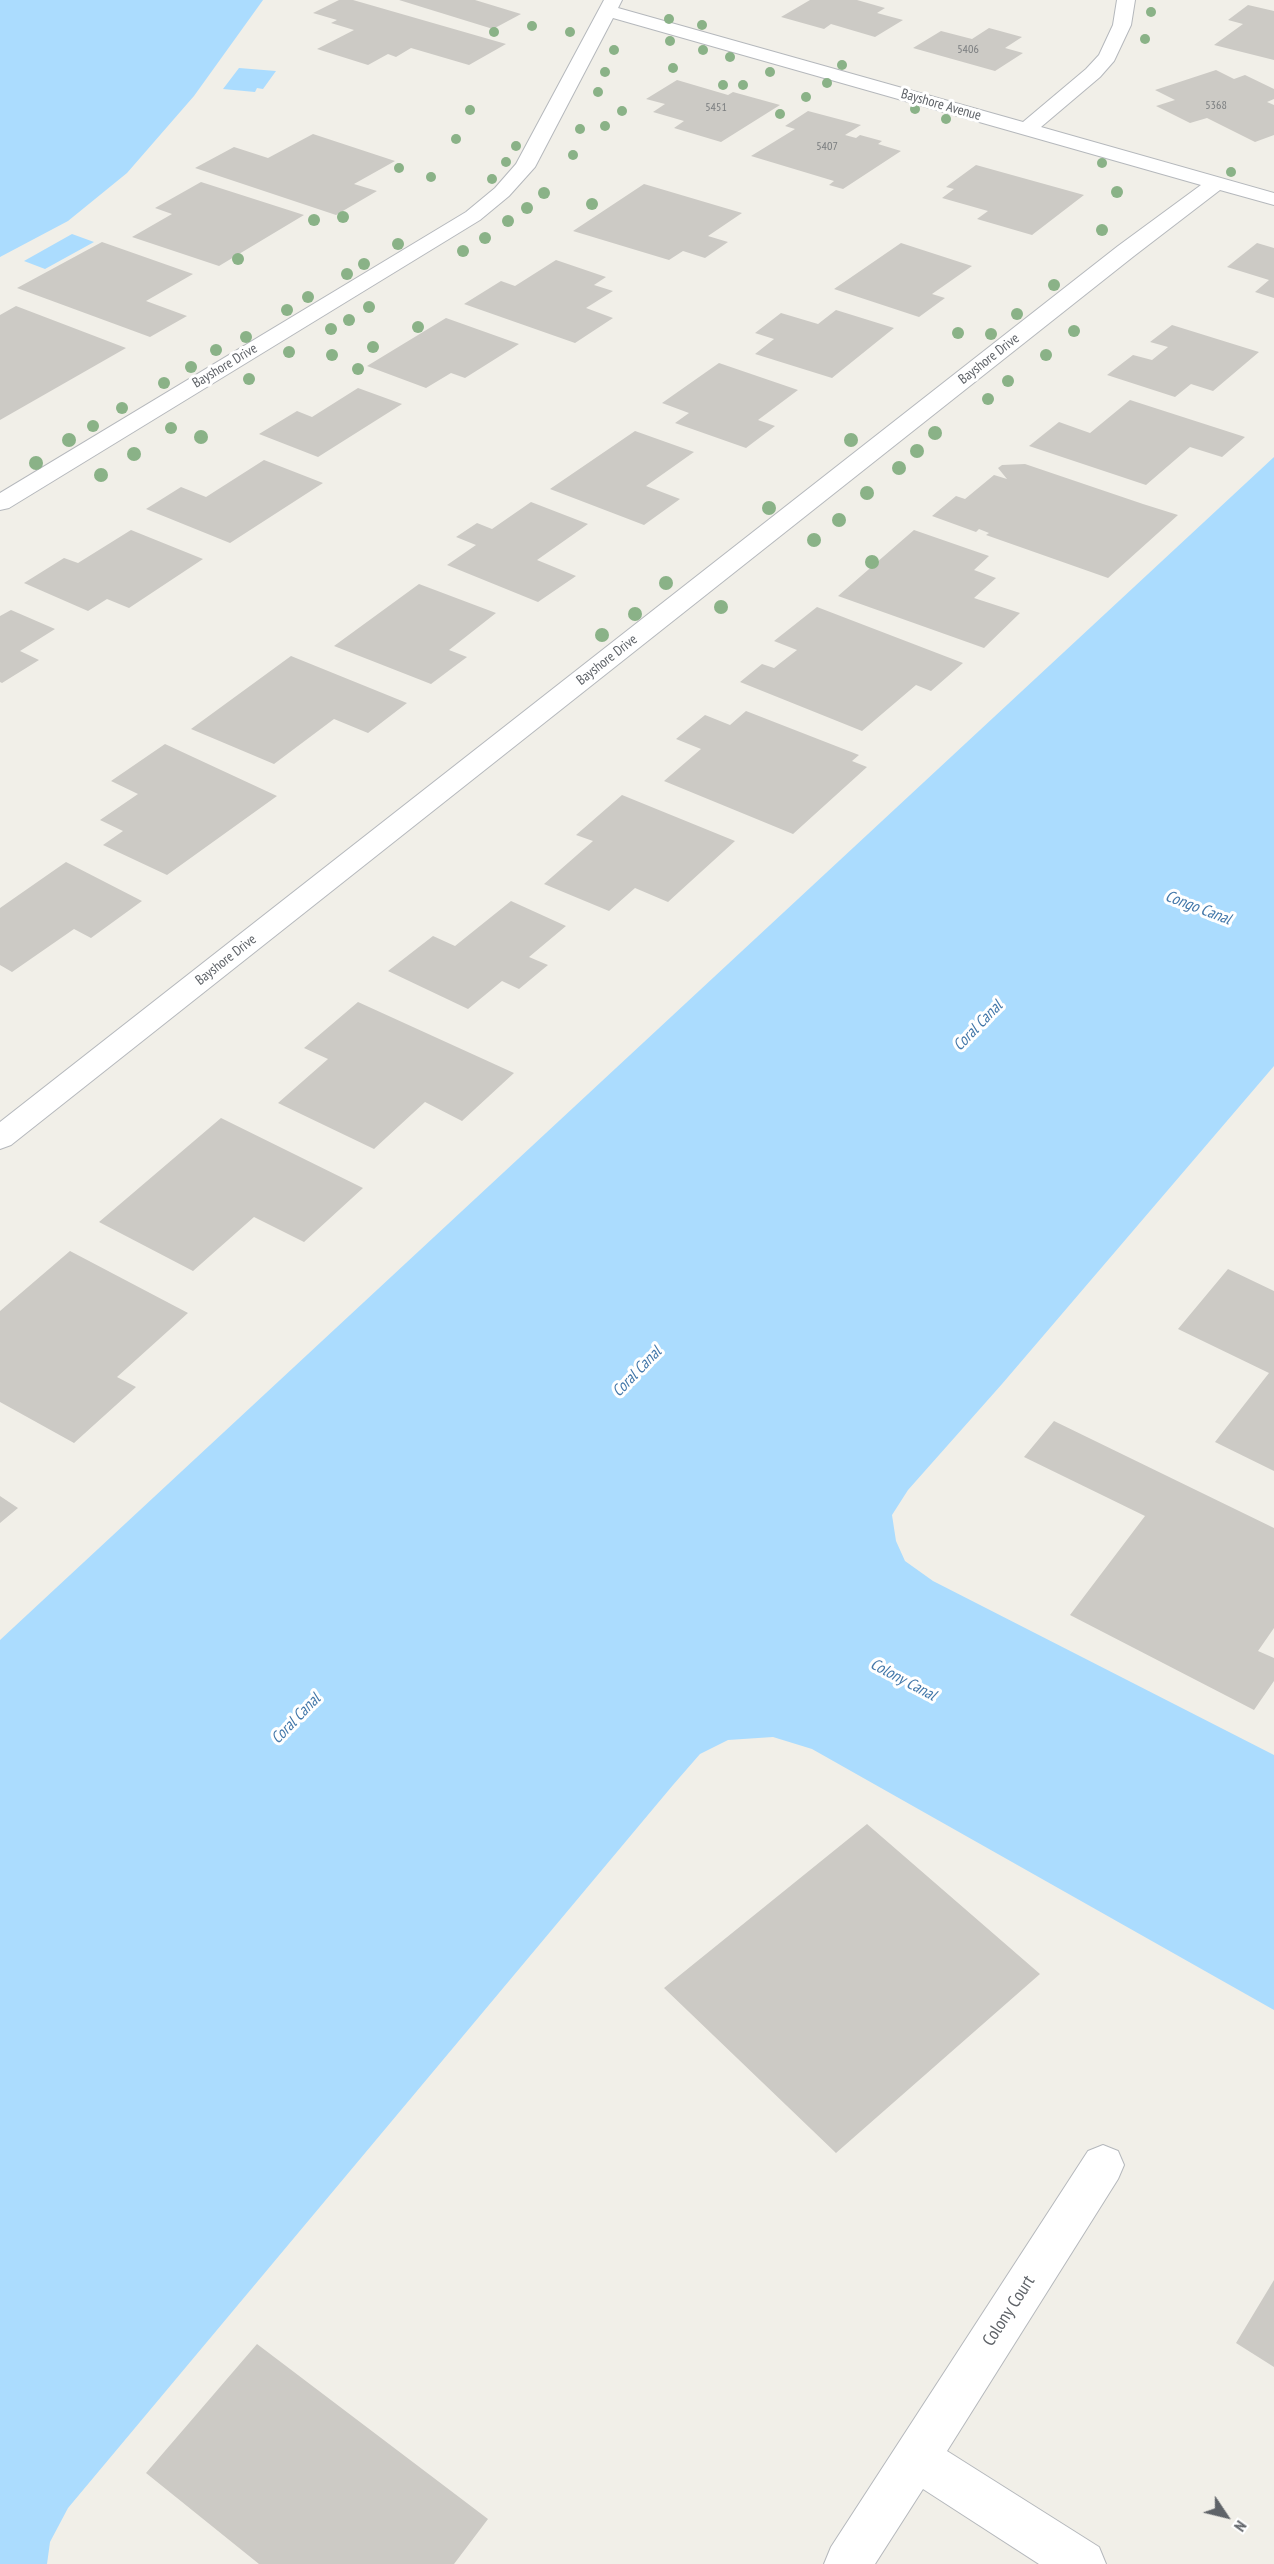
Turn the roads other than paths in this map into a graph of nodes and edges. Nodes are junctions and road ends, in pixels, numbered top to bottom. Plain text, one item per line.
1 (1126, 0) edge
2 (610, 6) edge
3 (1027, 129) junction
4 (1216, 183) junction
5 (1274, 199) edge
6 (0, 502) edge
7 (0, 1138) edge
8 (1103, 2164) dead end
9 (916, 2458) junction
10 (848, 2564) edge
11 (1082, 2564) edge

1 - 3 street
2 - 3 street, Bayshore Avenue
2 - 6 street, Bayshore Drive
3 - 4 street, Bayshore Avenue
4 - 5 street, Bayshore Avenue
4 - 7 street, Bayshore Drive
8 - 9 street, Colony Court
9 - 10 street, Colony Court
9 - 11 street

